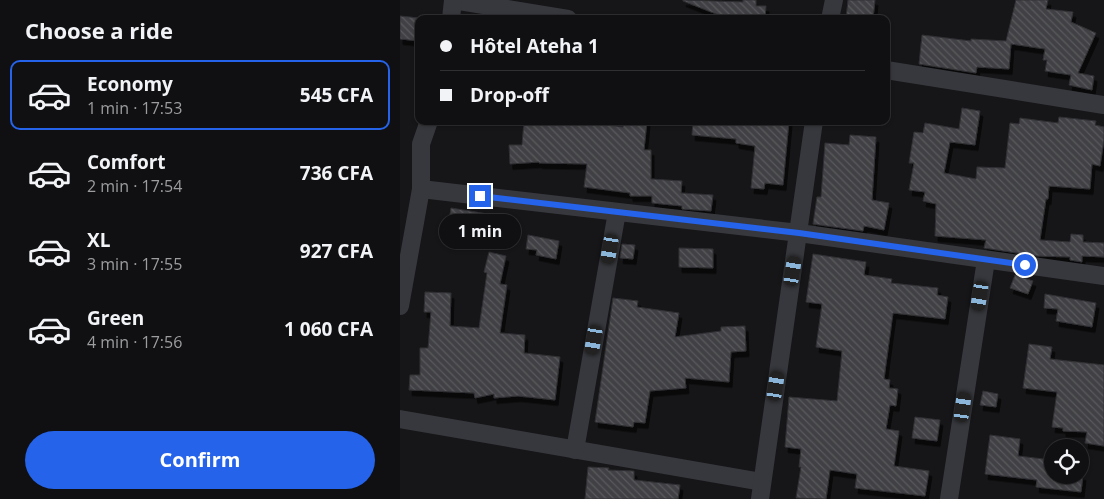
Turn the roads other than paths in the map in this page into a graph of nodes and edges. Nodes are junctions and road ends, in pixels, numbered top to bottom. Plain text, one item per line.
1 (453, 0) edge
2 (834, 0) edge
3 (451, 15) edge
4 (544, 15) edge
5 (831, 15) edge
6 (890, 71) edge
7 (1104, 105) edge
8 (428, 125) edge
9 (813, 125) edge
10 (421, 190) junction
11 (617, 212) junction
12 (799, 233) junction
13 (986, 260) junction
14 (1104, 276) edge
15 (400, 306) edge
16 (400, 419) edge
17 (575, 450) junction
18 (761, 491) edge
19 (949, 499) edge

1 - 3 street
1 - 4 street
2 - 5 street
6 - 7 street
8 - 10 street
9 - 12 street
10 - 11 street
10 - 15 street
11 - 12 street
11 - 17 street
12 - 13 street
12 - 18 street
13 - 14 street
13 - 19 street
16 - 17 street
17 - 18 street

